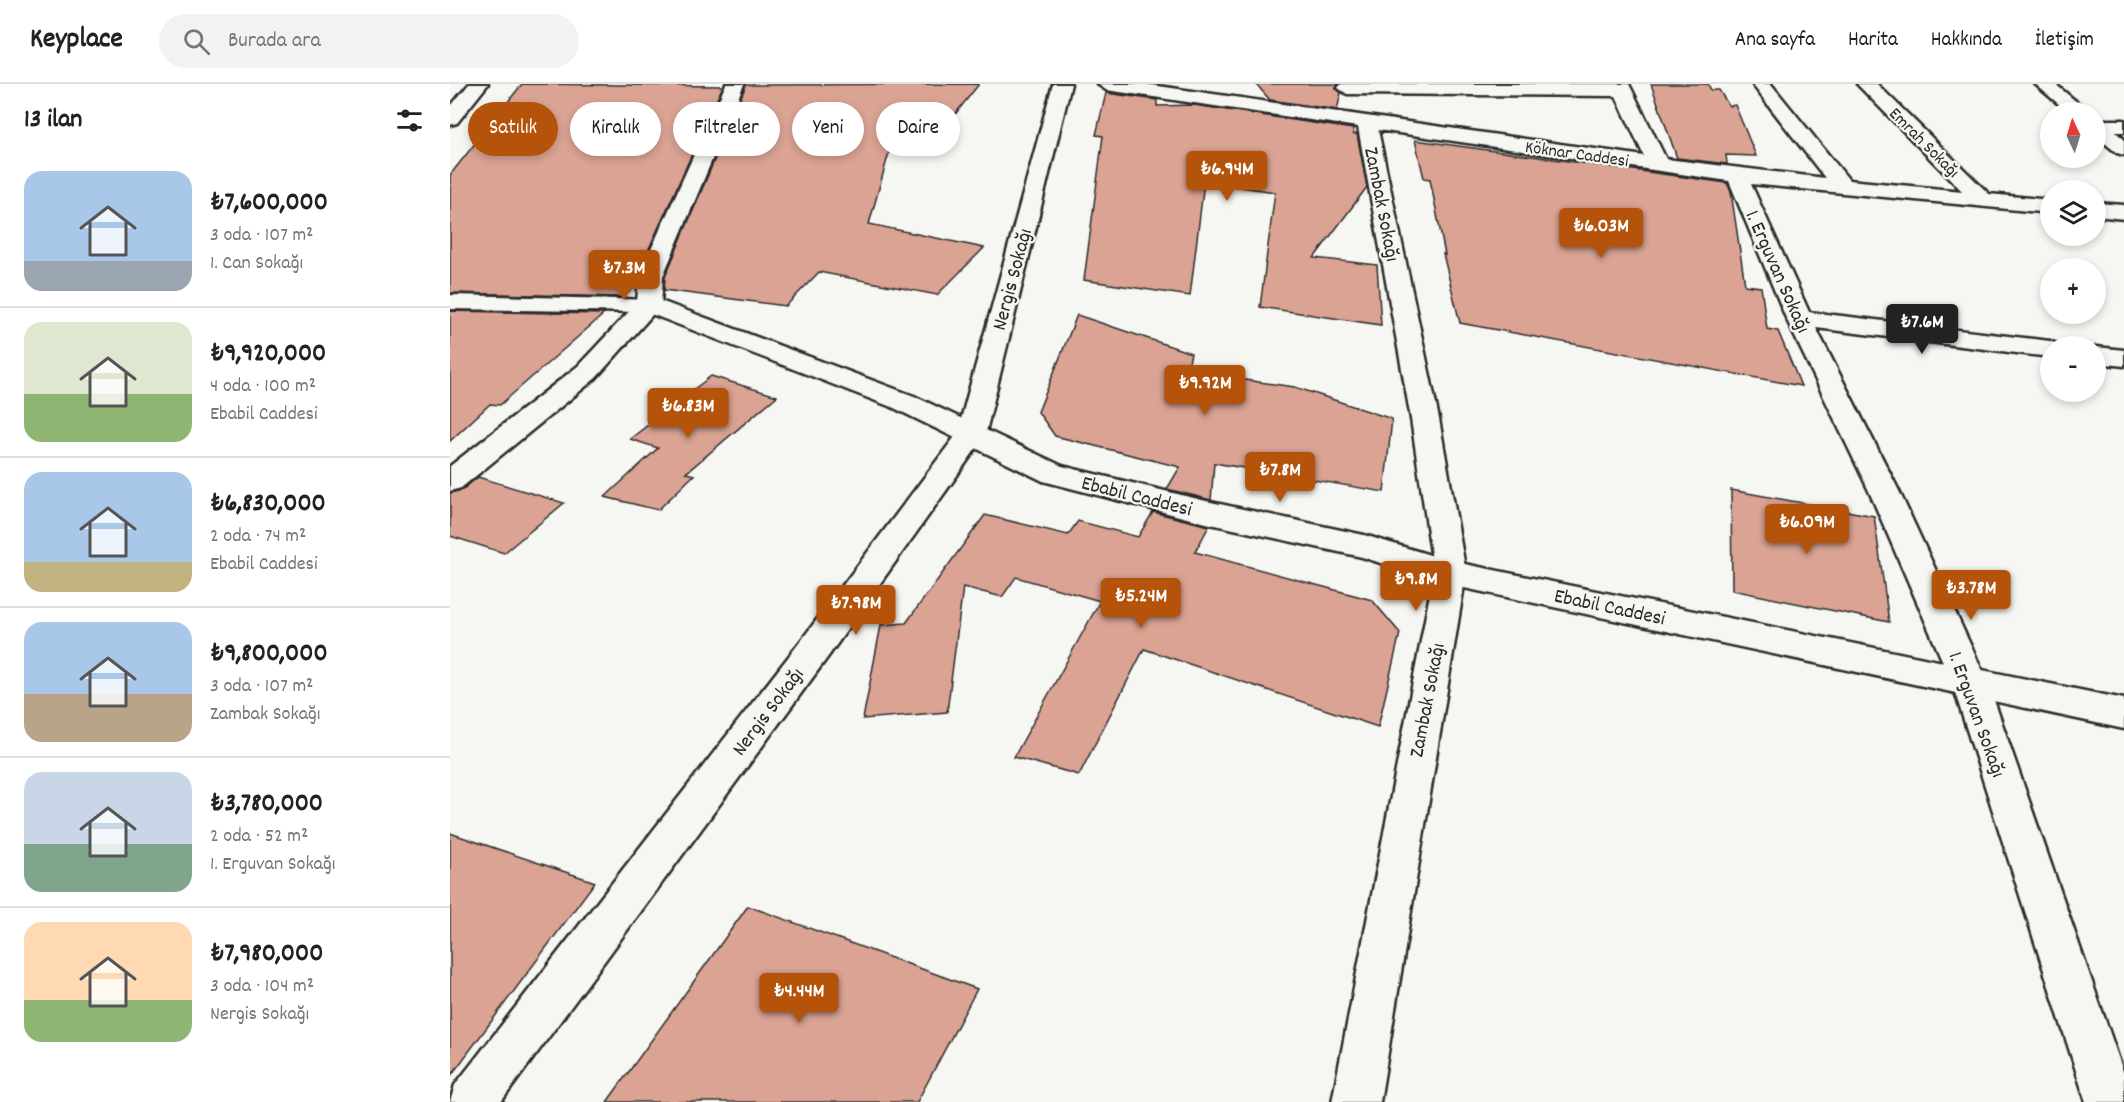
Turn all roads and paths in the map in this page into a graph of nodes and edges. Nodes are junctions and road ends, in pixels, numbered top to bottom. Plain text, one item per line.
1 (479, 84) edge
2 (735, 84) edge
3 (1062, 84) edge
4 (1106, 84) edge
5 (1761, 84) edge
6 (1866, 84) edge
7 (2044, 84) edge
8 (1347, 86) edge
9 (1621, 87) edge
10 (1195, 90) edge
11 (2066, 102) edge
12 (450, 119) edge
13 (1357, 120) junction
14 (2106, 126) edge
15 (2124, 126) edge
16 (2106, 134) edge
17 (2124, 149) edge
18 (1658, 165) junction
19 (1737, 176) junction
20 (1842, 186) junction
21 (1984, 201) junction
22 (2040, 205) edge
23 (2106, 211) edge
24 (2124, 212) edge
25 (450, 302) edge
26 (649, 305) junction
27 (1799, 318) junction
28 (2040, 348) edge
29 (2106, 356) edge
30 (2124, 358) edge
31 (970, 436) junction
32 (450, 481) edge
33 (1450, 573) junction
34 (1970, 683) junction
35 (2124, 714) edge
36 (472, 1102) edge
37 (1356, 1102) edge
38 (2110, 1102) edge

1 - 12 street
2 - 26 street
3 - 31 street, Nergis Sokağı
4 - 10 street, Köknar Caddesi
5 - 20 street
6 - 21 street, Emrah Sokağı
7 - 11 street
8 - 9 street
8 - 13 street, Zambak Sokağı
9 - 18 street
10 - 13 street, Köknar Caddesi
13 - 18 street, Köknar Caddesi
13 - 33 street, Zambak Sokağı
14 - 15 street
16 - 17 street
18 - 19 street, Köknar Caddesi
19 - 20 street, Köknar Caddesi
19 - 27 street, 1. Erguvan Sokağı
20 - 21 street, Köknar Caddesi
21 - 22 street, Köknar Caddesi
23 - 24 street
25 - 26 street, Ebabil Caddesi
26 - 31 street, Ebabil Caddesi
26 - 32 street
27 - 28 street
27 - 34 street, 1. Erguvan Sokağı
29 - 30 street
31 - 33 street, Ebabil Caddesi
31 - 36 street, Nergis Sokağı
33 - 34 street, Ebabil Caddesi
33 - 37 street, Zambak Sokağı
34 - 35 street, Ebabil Caddesi
34 - 38 street, 1. Erguvan Sokağı

